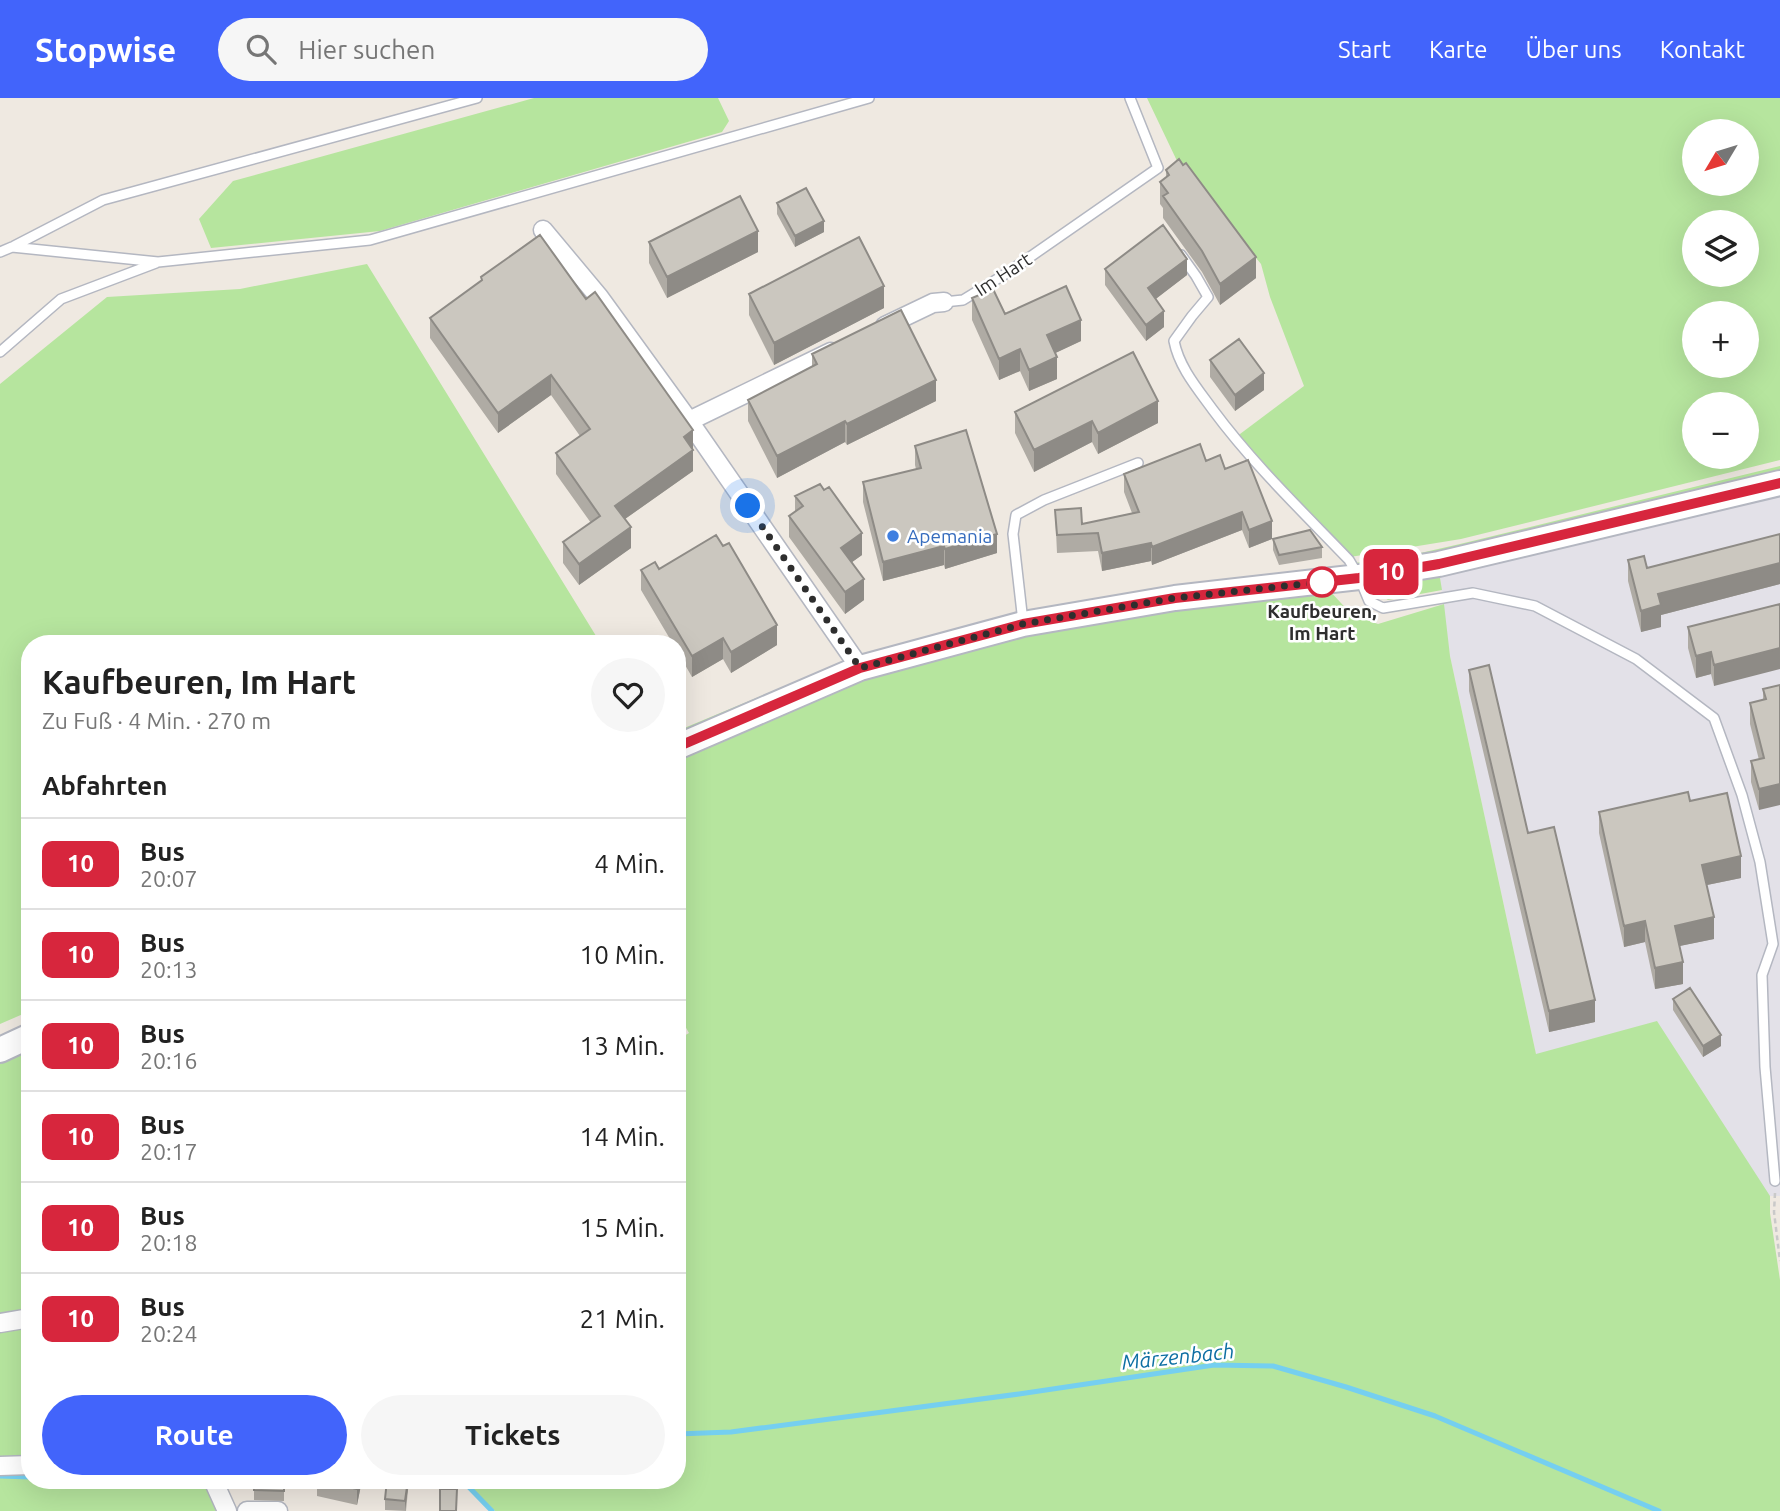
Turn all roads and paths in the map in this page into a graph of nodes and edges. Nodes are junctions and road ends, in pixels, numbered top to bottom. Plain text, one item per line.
1 (477, 98) edge
2 (869, 98) edge
3 (1130, 98) edge
4 (543, 230) dead end
5 (1173, 244) edge
6 (12, 247) junction
7 (0, 252) edge
8 (158, 262) junction
9 (944, 302) joint
10 (872, 333) edge
11 (848, 344) edge
12 (0, 352) edge
13 (689, 421) junction
14 (1138, 463) dead end
15 (1780, 483) edge
16 (1359, 578) junction
17 (1023, 624) junction
18 (860, 668) junction
19 (686, 743) edge
20 (21, 1040) edge
21 (0, 1050) edge
22 (1775, 1181) joint
23 (1780, 1261) edge
24 (21, 1320) edge
25 (0, 1323) edge
26 (21, 1465) edge
27 (0, 1466) edge
28 (217, 1489) edge
29 (227, 1511) edge
30 (247, 1511) edge
31 (278, 1511) edge

1 - 6 lane
2 - 8 lane
3 - 9 lane, Im Hart
4 - 13 street
5 - 16 lane
6 - 7 lane
6 - 8 lane
8 - 12 lane
9 - 10 street, Im Hart
11 - 13 street
13 - 18 street
14 - 17 lane
15 - 16 street
16 - 17 street
16 - 22 lane
17 - 18 street
18 - 19 street
20 - 21 street
22 - 23 path
24 - 25 street
26 - 27 street
28 - 29 street
30 - 31 street

